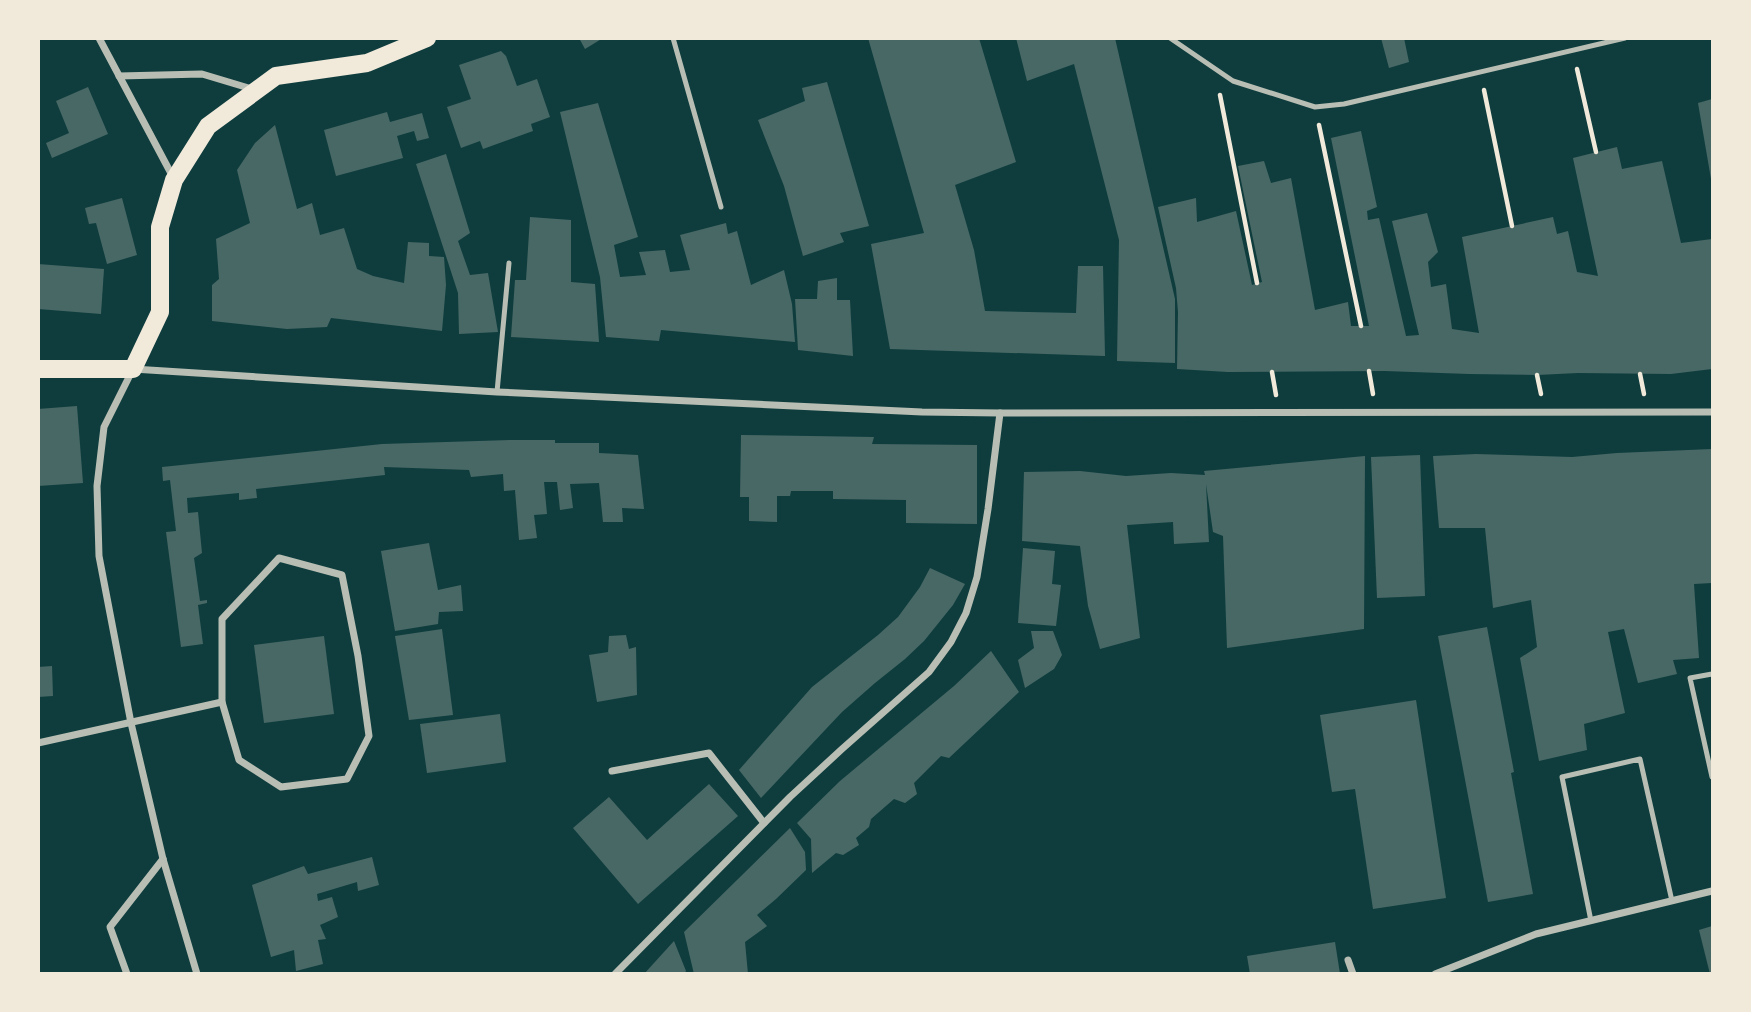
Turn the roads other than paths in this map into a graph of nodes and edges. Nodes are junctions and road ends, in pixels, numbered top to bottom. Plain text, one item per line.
1 (99, 38) edge
2 (427, 38) edge
3 (673, 38) edge
4 (1625, 38) edge
5 (1172, 39) edge
6 (119, 76) junction
7 (256, 91) junction
8 (174, 180) junction
9 (721, 208) dead end
10 (509, 263) dead end
11 (38, 369) edge
12 (133, 369) junction
13 (497, 392) junction
14 (1713, 412) edge
15 (1000, 413) junction
16 (1713, 674) edge
17 (222, 702) junction
18 (131, 723) junction
19 (38, 743) edge
20 (612, 771) dead end
21 (1713, 777) edge
22 (764, 823) junction
23 (163, 859) junction
24 (1713, 891) edge
25 (1672, 901) junction
26 (1591, 921) junction
27 (1349, 960) dead end
28 (127, 974) edge
29 (197, 974) edge
30 (615, 974) edge
31 (1353, 974) edge
32 (1435, 974) edge

1 - 6 street
2 - 7 main road
3 - 9 lane
4 - 5 lane
6 - 7 street
6 - 8 street
7 - 8 main road
8 - 12 main road
10 - 13 lane
11 - 12 main road
12 - 13 street
12 - 18 street
13 - 15 street
14 - 15 street
15 - 22 street
16 - 21 lane
17 - 17 street
17 - 18 street
18 - 19 street
18 - 23 street
20 - 22 street
22 - 30 street
23 - 28 street
23 - 29 street
24 - 25 street
25 - 26 street
25 - 26 lane
26 - 32 street
27 - 31 street

